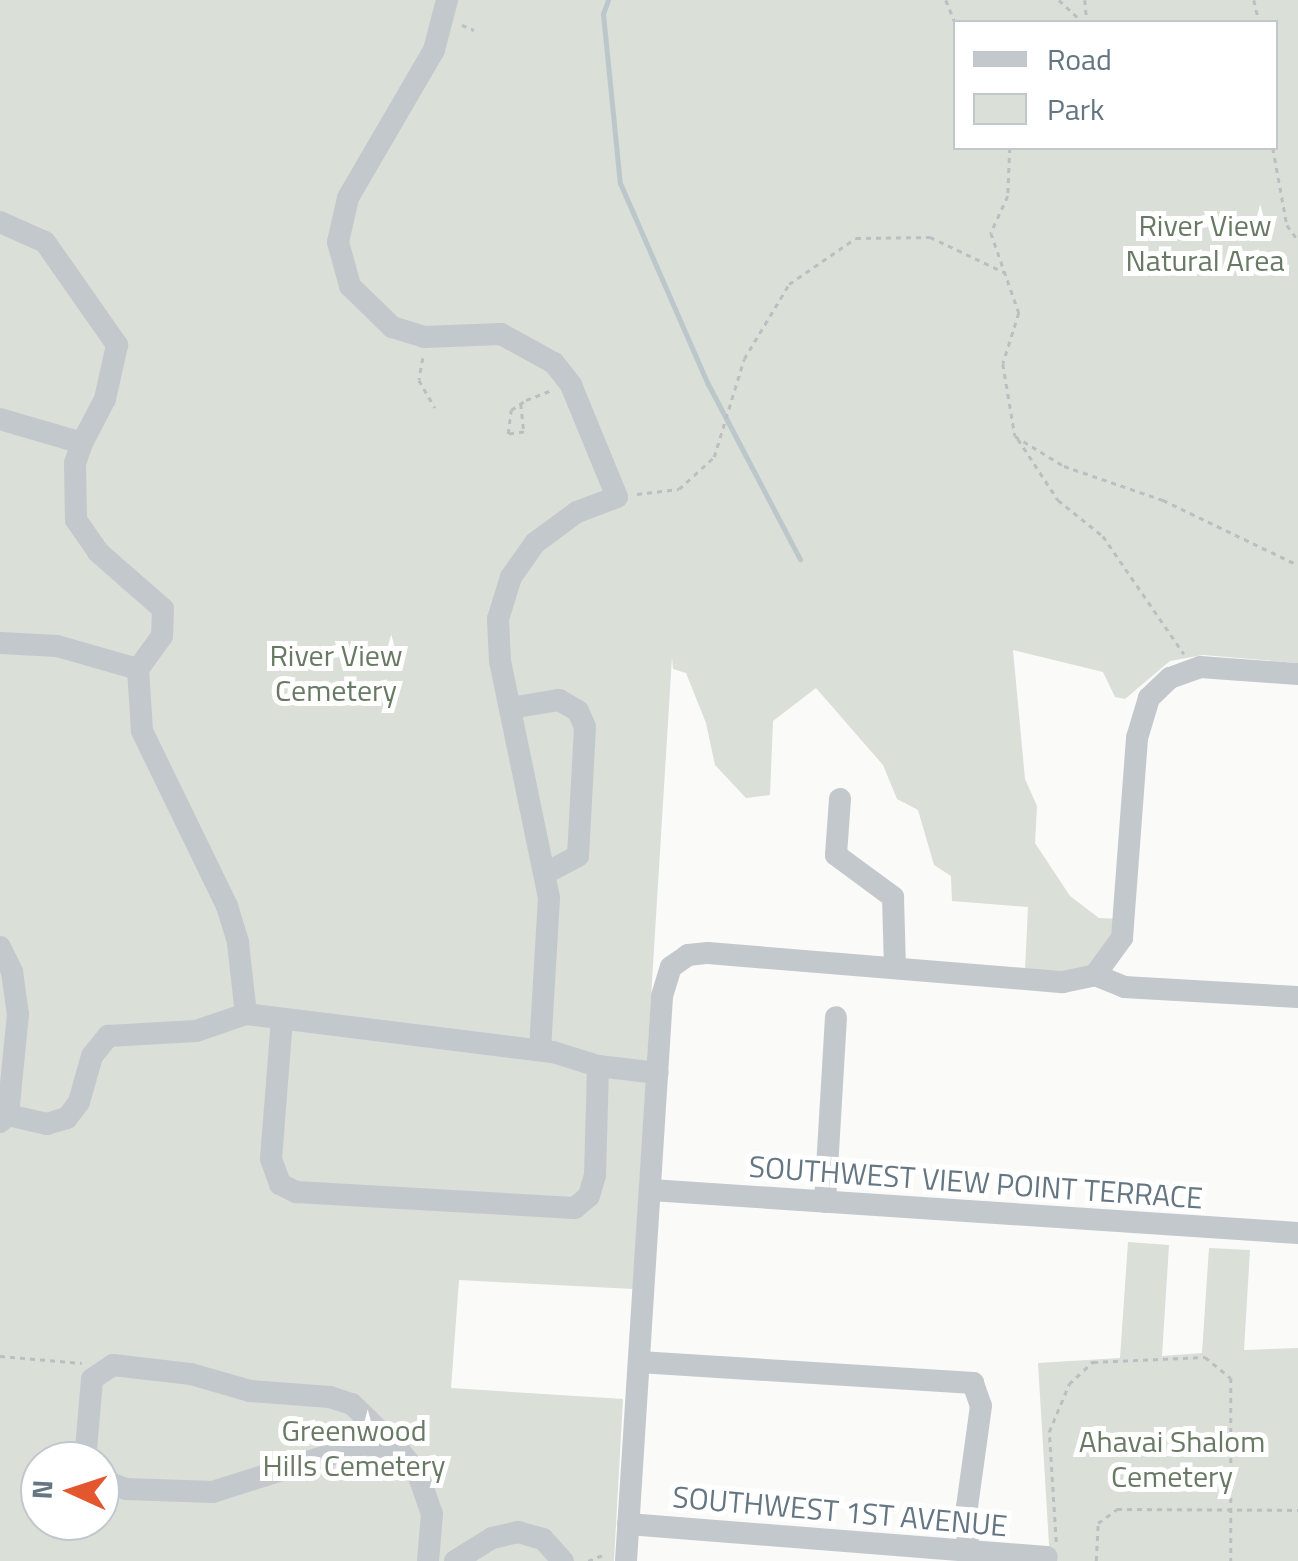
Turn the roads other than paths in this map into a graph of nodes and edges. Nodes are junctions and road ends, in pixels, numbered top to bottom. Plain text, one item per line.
1 (447, 0) edge
2 (0, 222) edge
3 (0, 419) edge
4 (82, 442) junction
5 (0, 643) edge
6 (138, 669) junction
7 (1298, 674) edge
8 (510, 708) junction
9 (840, 798) dead end
10 (546, 873) junction
11 (0, 947) edge
12 (896, 968) junction
13 (1095, 975) junction
14 (1298, 997) edge
15 (246, 1014) junction
16 (836, 1018) dead end
17 (282, 1019) junction
18 (540, 1050) junction
19 (598, 1066) junction
20 (658, 1073) junction
21 (4, 1118) edge
22 (651, 1190) junction
23 (825, 1202) junction
24 (1298, 1233) edge
25 (639, 1362) junction
26 (87, 1441) edge
27 (398, 1449) junction
28 (120, 1487) edge
29 (628, 1524) junction
30 (432, 1529) junction
31 (967, 1557) edge
32 (1052, 1557) road end
33 (459, 1558) edge
34 (428, 1561) edge
35 (563, 1561) edge
36 (626, 1561) edge

1 - 8 street
2 - 4 street
3 - 4 street
4 - 6 street
5 - 6 street
6 - 15 street
7 - 13 street
8 - 10 street
8 - 10 street
9 - 12 street
10 - 18 street
11 - 21 street
12 - 13 street
12 - 20 street
13 - 14 street
15 - 17 street
15 - 21 street
16 - 23 street
17 - 18 street
17 - 19 street
18 - 19 street
19 - 20 street
20 - 22 street
22 - 23 street, SOUTHWEST VIEW POINT TERRACE
22 - 25 street
23 - 24 street, SOUTHWEST VIEW POINT TERRACE
25 - 29 street
25 - 31 street
26 - 27 street
27 - 28 street
27 - 30 street
29 - 31 street, SOUTHWEST 1ST AVENUE
29 - 36 street
30 - 33 street
30 - 34 street
31 - 32 street, SOUTHWEST 1ST AVENUE
33 - 35 street

